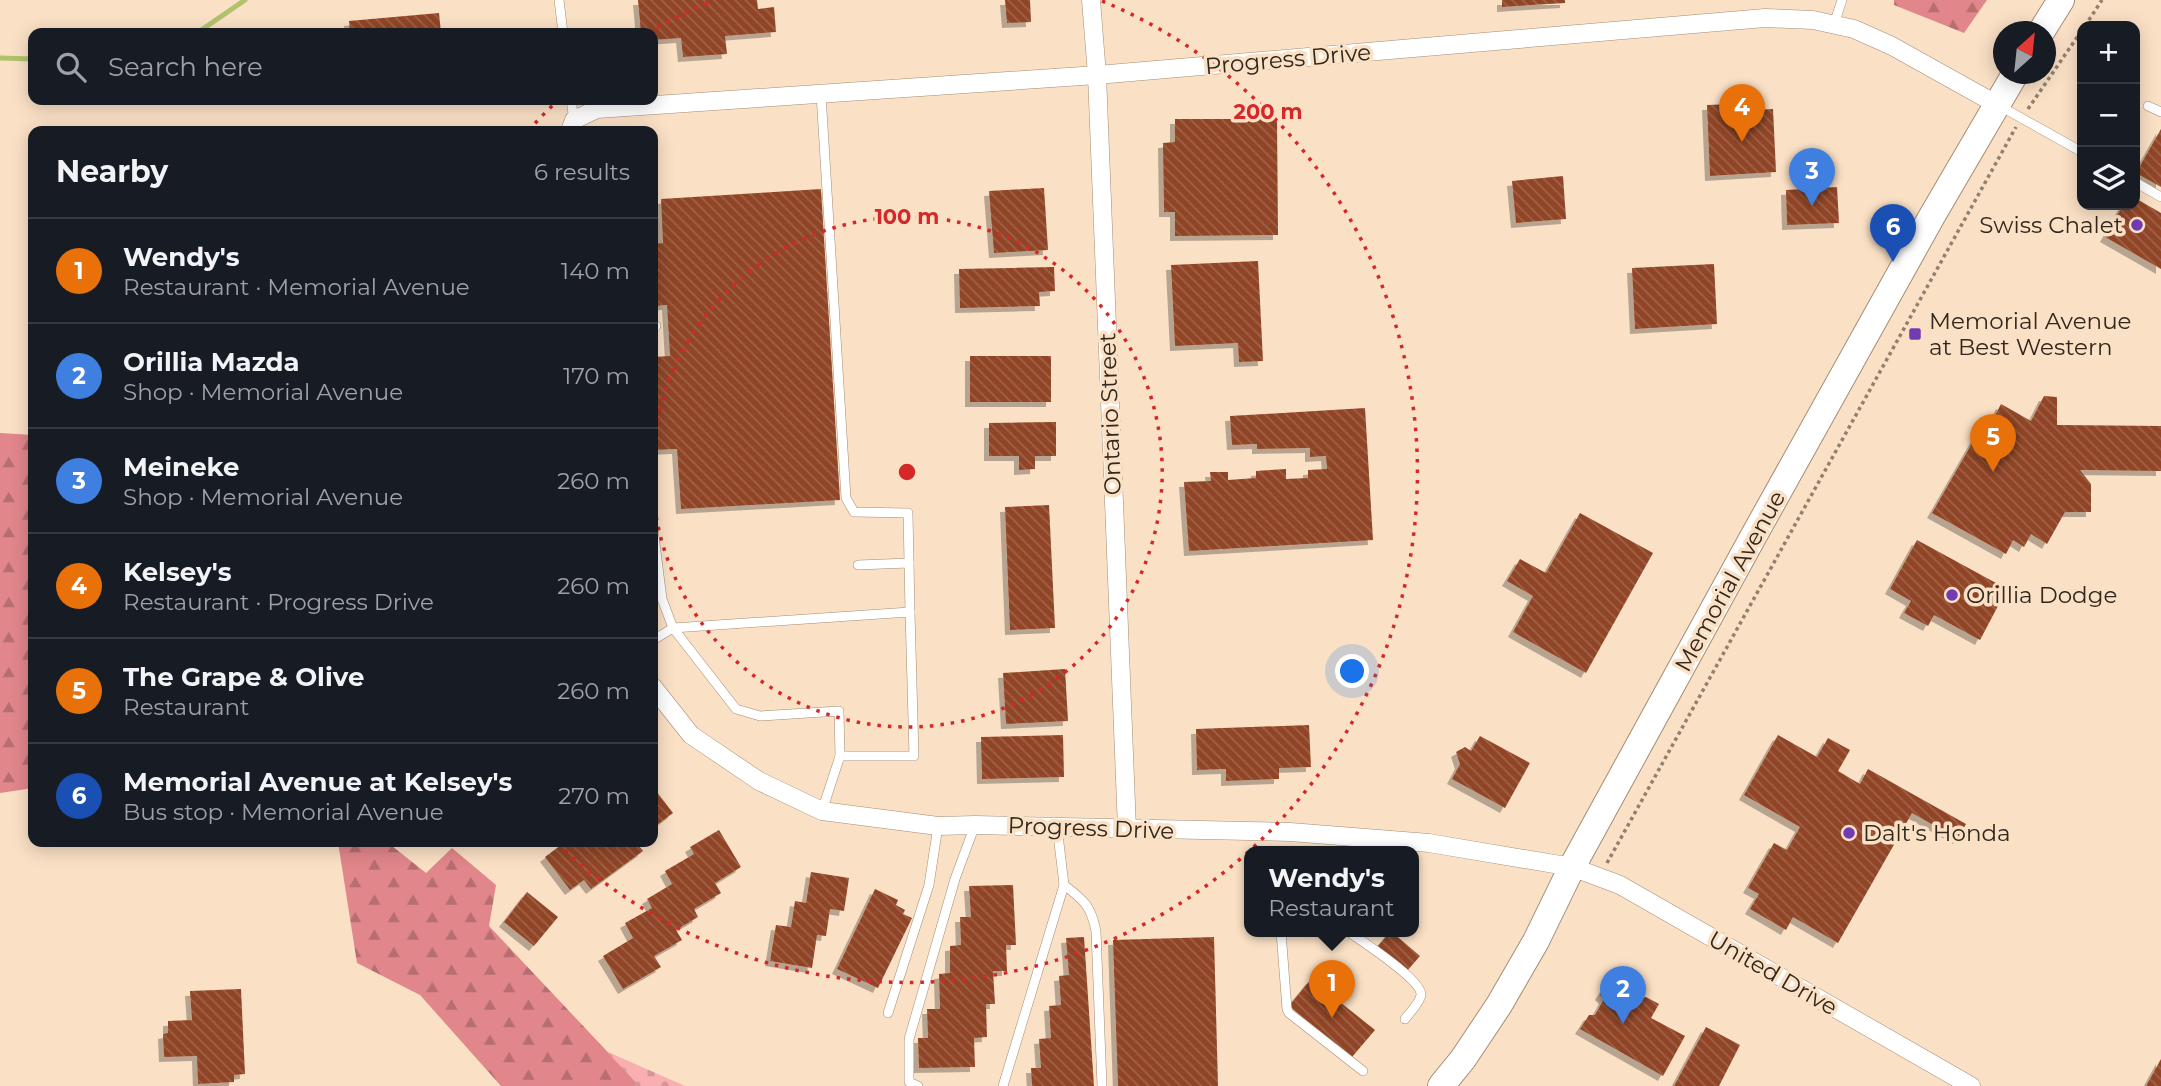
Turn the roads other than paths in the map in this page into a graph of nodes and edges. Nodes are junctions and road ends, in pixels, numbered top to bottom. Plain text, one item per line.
1 (559, 0) edge
2 (1091, 0) edge
3 (1842, 0) edge
4 (2061, 0) edge
5 (2048, 21) edge
6 (1835, 24) junction
7 (562, 28) edge
8 (1097, 75) junction
9 (2009, 84) edge
10 (821, 94) junction
11 (1997, 103) junction
12 (571, 105) edge
13 (657, 105) edge
14 (658, 105) edge
15 (2148, 106) dead end
16 (2161, 112) edge
17 (572, 125) edge
18 (2077, 149) edge
19 (2140, 185) edge
20 (2161, 197) edge
21 (909, 563) junction
22 (858, 565) dead end
23 (658, 567) edge
24 (910, 612) junction
25 (673, 628) junction
26 (658, 637) edge
27 (658, 693) edge
28 (840, 756) junction
29 (822, 811) junction
30 (975, 825) junction
31 (938, 826) junction
32 (1057, 826) junction
33 (1127, 829) junction
34 (1572, 867) junction
35 (1065, 885) junction
36 (1281, 937) edge
37 (1356, 937) edge
38 (888, 1013) dead end
39 (1405, 1019) dead end
40 (1363, 1071) dead end
41 (918, 1086) edge
42 (1003, 1086) edge
43 (1102, 1086) edge
44 (1441, 1086) edge
45 (1971, 1086) edge

1 - 7 lane
2 - 8 street, Ontario Street
3 - 6 lane
4 - 5 main road
6 - 8 street, Progress Drive
6 - 11 street, Progress Drive
8 - 10 street, Progress Drive
8 - 33 street, Ontario Street
9 - 11 main road, Memorial Avenue
10 - 14 street, Progress Drive
10 - 21 lane
11 - 18 lane
11 - 34 main road, Memorial Avenue
12 - 17 lane
13 - 17 street, Progress Drive
15 - 16 lane
19 - 20 lane
21 - 22 lane
21 - 24 lane
23 - 25 lane
24 - 25 lane
24 - 28 lane
25 - 26 lane
25 - 28 lane
27 - 29 street, Progress Drive
28 - 29 lane
29 - 31 street, Progress Drive
30 - 31 street, Progress Drive
30 - 32 street, Progress Drive
30 - 41 lane
31 - 38 lane
32 - 33 street, Progress Drive
32 - 35 lane
33 - 34 street, Progress Drive
34 - 44 main road, Memorial Avenue
34 - 45 street, United Drive
35 - 42 lane
35 - 43 lane
36 - 40 lane
37 - 39 lane

